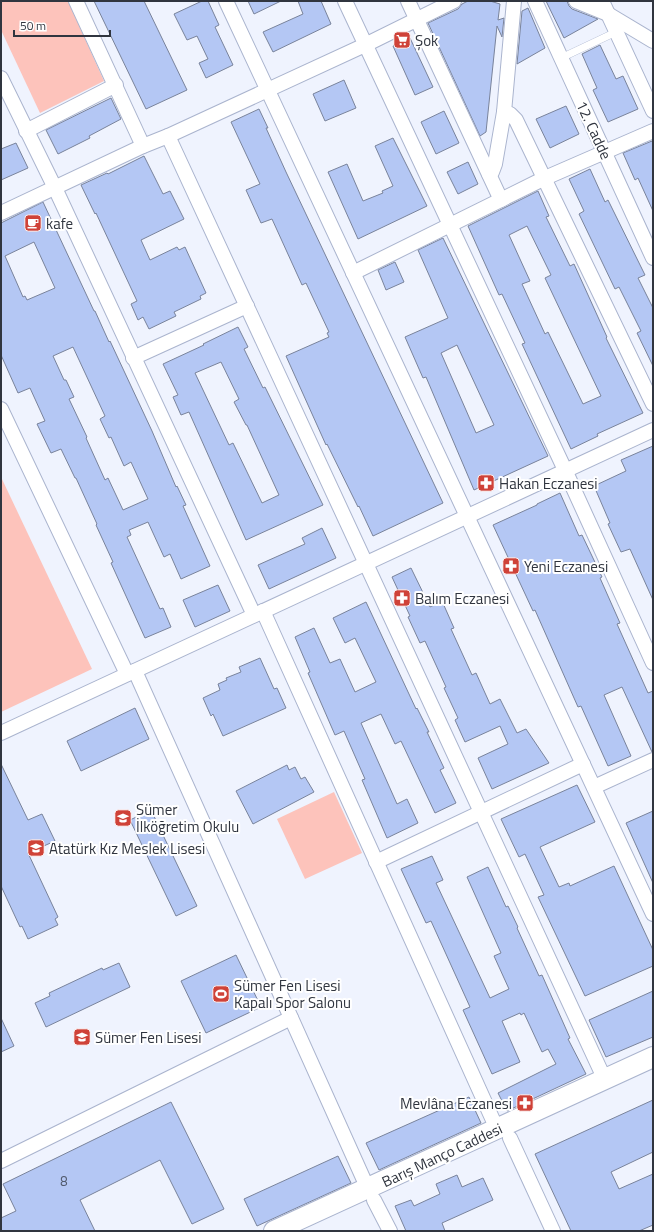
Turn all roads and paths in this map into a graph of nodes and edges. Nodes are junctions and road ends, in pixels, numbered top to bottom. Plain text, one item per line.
1 (76, 1) edge
2 (226, 1) edge
3 (345, 1) edge
4 (408, 1) edge
5 (454, 1) edge
6 (514, 1) edge
7 (535, 1) edge
8 (576, 1) edge
9 (602, 1) edge
10 (608, 14) junction
11 (417, 18) junction
12 (616, 32) junction
13 (653, 41) edge
14 (365, 45) junction
15 (561, 58) junction
16 (1, 78) edge
17 (116, 85) junction
18 (268, 90) junction
19 (653, 111) edge
20 (504, 112) junction
21 (26, 130) junction
22 (653, 130) edge
23 (168, 136) junction
24 (143, 146) junction
25 (604, 152) junction
26 (489, 174) junction
27 (545, 178) junction
28 (55, 188) junction
29 (501, 200) junction
30 (1, 213) edge
31 (450, 225) junction
32 (653, 258) edge
33 (353, 273) junction
34 (247, 306) junction
35 (133, 358) junction
36 (653, 404) edge
37 (1, 409) edge
38 (653, 430) edge
39 (565, 470) junction
40 (467, 516) junction
41 (366, 563) junction
42 (259, 613) junction
43 (653, 663) edge
44 (131, 673) junction
45 (1, 733) edge
46 (653, 760) edge
47 (583, 764) junction
48 (594, 787) junction
49 (481, 812) junction
50 (376, 862) junction
51 (653, 914) edge
52 (291, 1018) junction
53 (653, 1057) edge
54 (653, 1072) edge
55 (605, 1080) junction
56 (504, 1134) junction
57 (1, 1161) edge
58 (371, 1194) junction
59 (274, 1231) edge
60 (307, 1231) edge
61 (390, 1231) edge
62 (553, 1231) edge

1 - 17 street
2 - 18 street
3 - 14 street
4 - 11 street
5 - 11 street
6 - 20 street
7 - 15 street, 12. Cadde
8 - 10 street
9 - 10 street
10 - 12 street
10 - 13 street
11 - 14 street
11 - 26 street
12 - 15 lane
12 - 19 street
14 - 18 street
14 - 31 street
15 - 25 street, 12. Cadde
16 - 21 street
17 - 21 street
17 - 24 street
18 - 23 street
18 - 33 street
20 - 26 street
20 - 27 street
21 - 28 street
22 - 25 street
23 - 24 street
23 - 34 street
24 - 28 street
25 - 27 street
25 - 32 street, 12. Cadde
26 - 29 street
27 - 29 street
27 - 36 street
28 - 30 street
28 - 35 street
29 - 31 street
31 - 33 street
31 - 39 street
33 - 40 street
34 - 35 street
34 - 41 street
35 - 42 street
37 - 44 street
38 - 39 street
39 - 40 street
39 - 43 street
40 - 41 street
40 - 47 street
41 - 42 street
41 - 49 street
42 - 44 street
42 - 50 street
44 - 45 street
44 - 52 street
46 - 48 street
47 - 48 street
47 - 49 street
48 - 51 street
49 - 50 street
49 - 55 street
50 - 56 street
52 - 57 street
52 - 58 street
53 - 55 street, Barış Manço Caddesi
54 - 56 street, Barış Manço Caddesi
55 - 56 street, Barış Manço Caddesi
56 - 58 street, Barış Manço Caddesi
56 - 62 street
58 - 59 street, Barış Manço Caddesi
58 - 60 street, Barış Manço Caddesi
58 - 61 street

